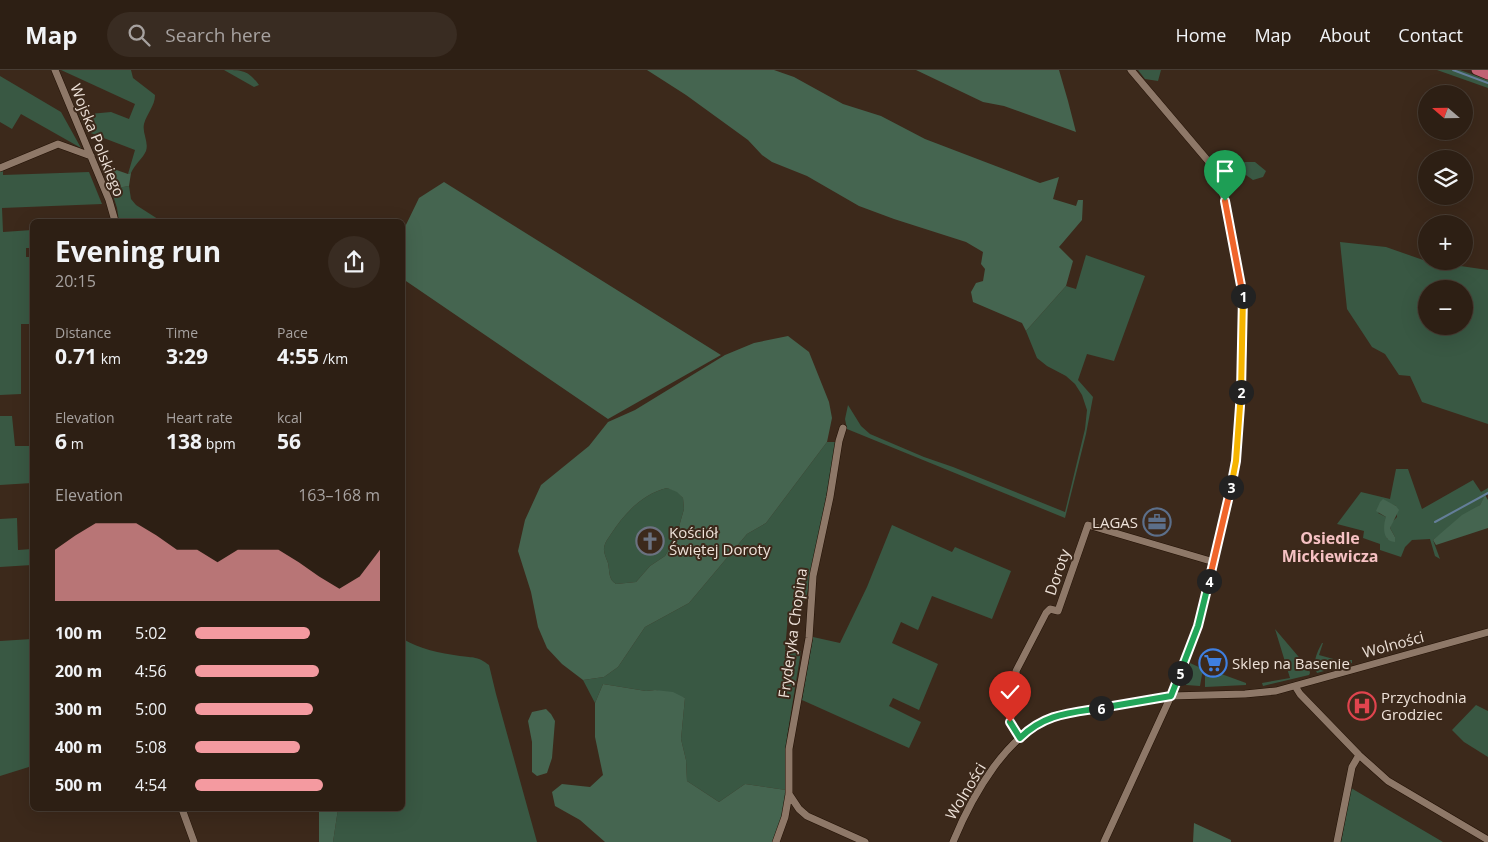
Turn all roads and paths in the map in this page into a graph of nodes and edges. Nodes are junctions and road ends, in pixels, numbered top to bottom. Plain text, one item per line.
1 (55, 70) edge
2 (1131, 70) edge
3 (1476, 70) edge
4 (1488, 75) edge
5 (91, 156) junction
6 (0, 168) edge
7 (114, 219) edge
8 (843, 428) dead end
9 (1214, 562) junction
10 (1488, 632) edge
11 (1296, 686) junction
12 (1171, 696) junction
13 (1020, 738) junction
14 (1359, 755) junction
15 (789, 794) junction
16 (183, 811) edge
17 (1488, 840) edge
18 (194, 842) edge
19 (776, 842) edge
20 (865, 842) edge
21 (953, 842) edge
22 (1104, 842) edge
23 (1337, 842) edge

1 - 5 street, Wojska Polskiego
2 - 9 street
3 - 4 main road
5 - 6 street
5 - 7 street, Wojska Polskiego
8 - 15 street, Fryderyka Chopina
9 - 12 street
9 - 13 street, Doroty
10 - 11 street, Wolności
11 - 12 street, Wolności
11 - 14 street
12 - 13 street, Wolności
12 - 22 street
13 - 21 street, Wolności
14 - 17 street
14 - 23 street
15 - 19 street, Fryderyka Chopina
15 - 20 street
16 - 18 street

